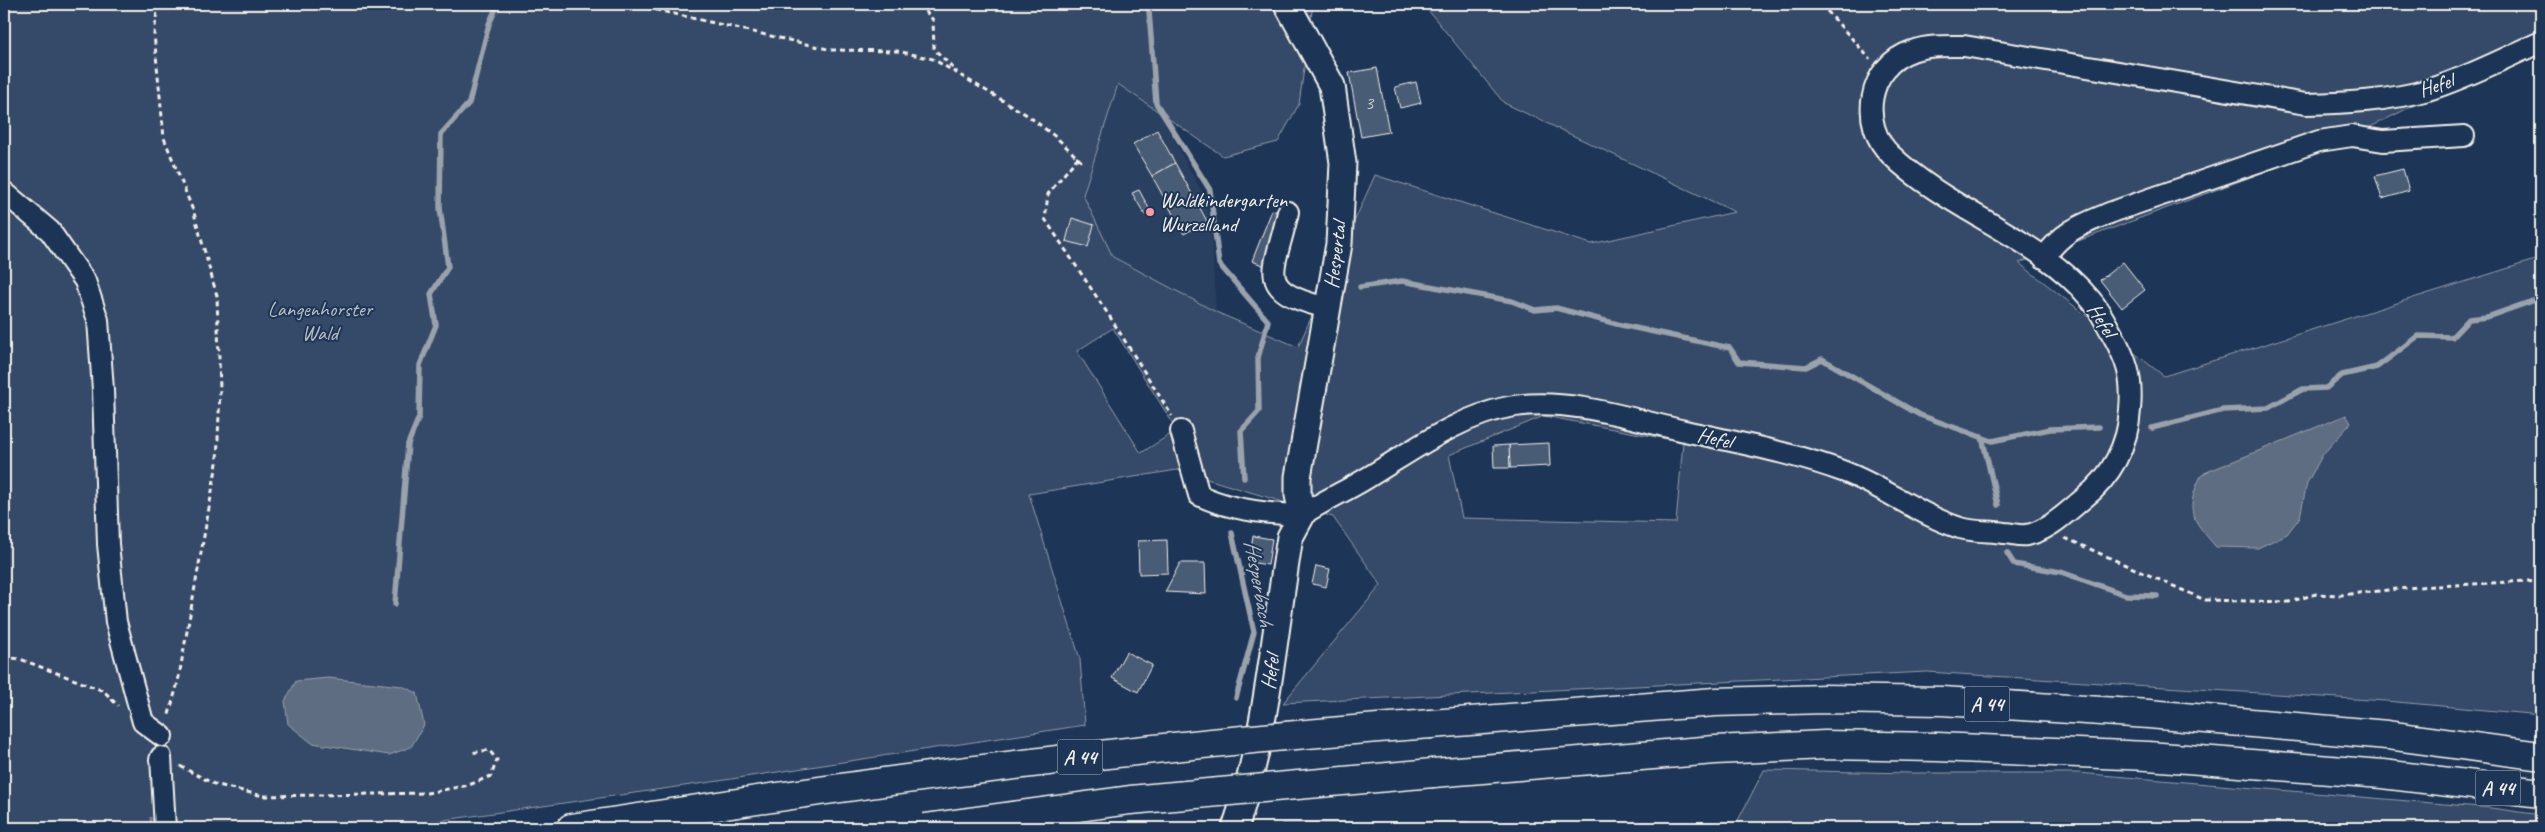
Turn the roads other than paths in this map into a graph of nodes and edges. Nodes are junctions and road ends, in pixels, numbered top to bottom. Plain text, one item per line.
1 (1287, 4) edge
2 (2541, 42) edge
3 (2464, 136) dead end
4 (4, 192) edge
5 (1288, 212) dead end
6 (2044, 258) junction
7 (1328, 308) junction
8 (1181, 431) road end
9 (1302, 515) junction
10 (162, 736) road end
11 (2541, 756) edge
12 (160, 759) road end
13 (2541, 793) edge
14 (165, 828) edge
15 (571, 828) edge
16 (925, 828) edge
17 (1236, 828) edge

1 - 7 main road, Hespertal
2 - 6 street, Hefel
3 - 6 street
4 - 10 street
5 - 7 street
6 - 9 street, Hefel
7 - 9 main road, Hespertal
8 - 9 street
9 - 17 main road, Hefel
11 - 15 highway, A 44, bridge
12 - 14 street
13 - 16 highway, A 44, bridge

